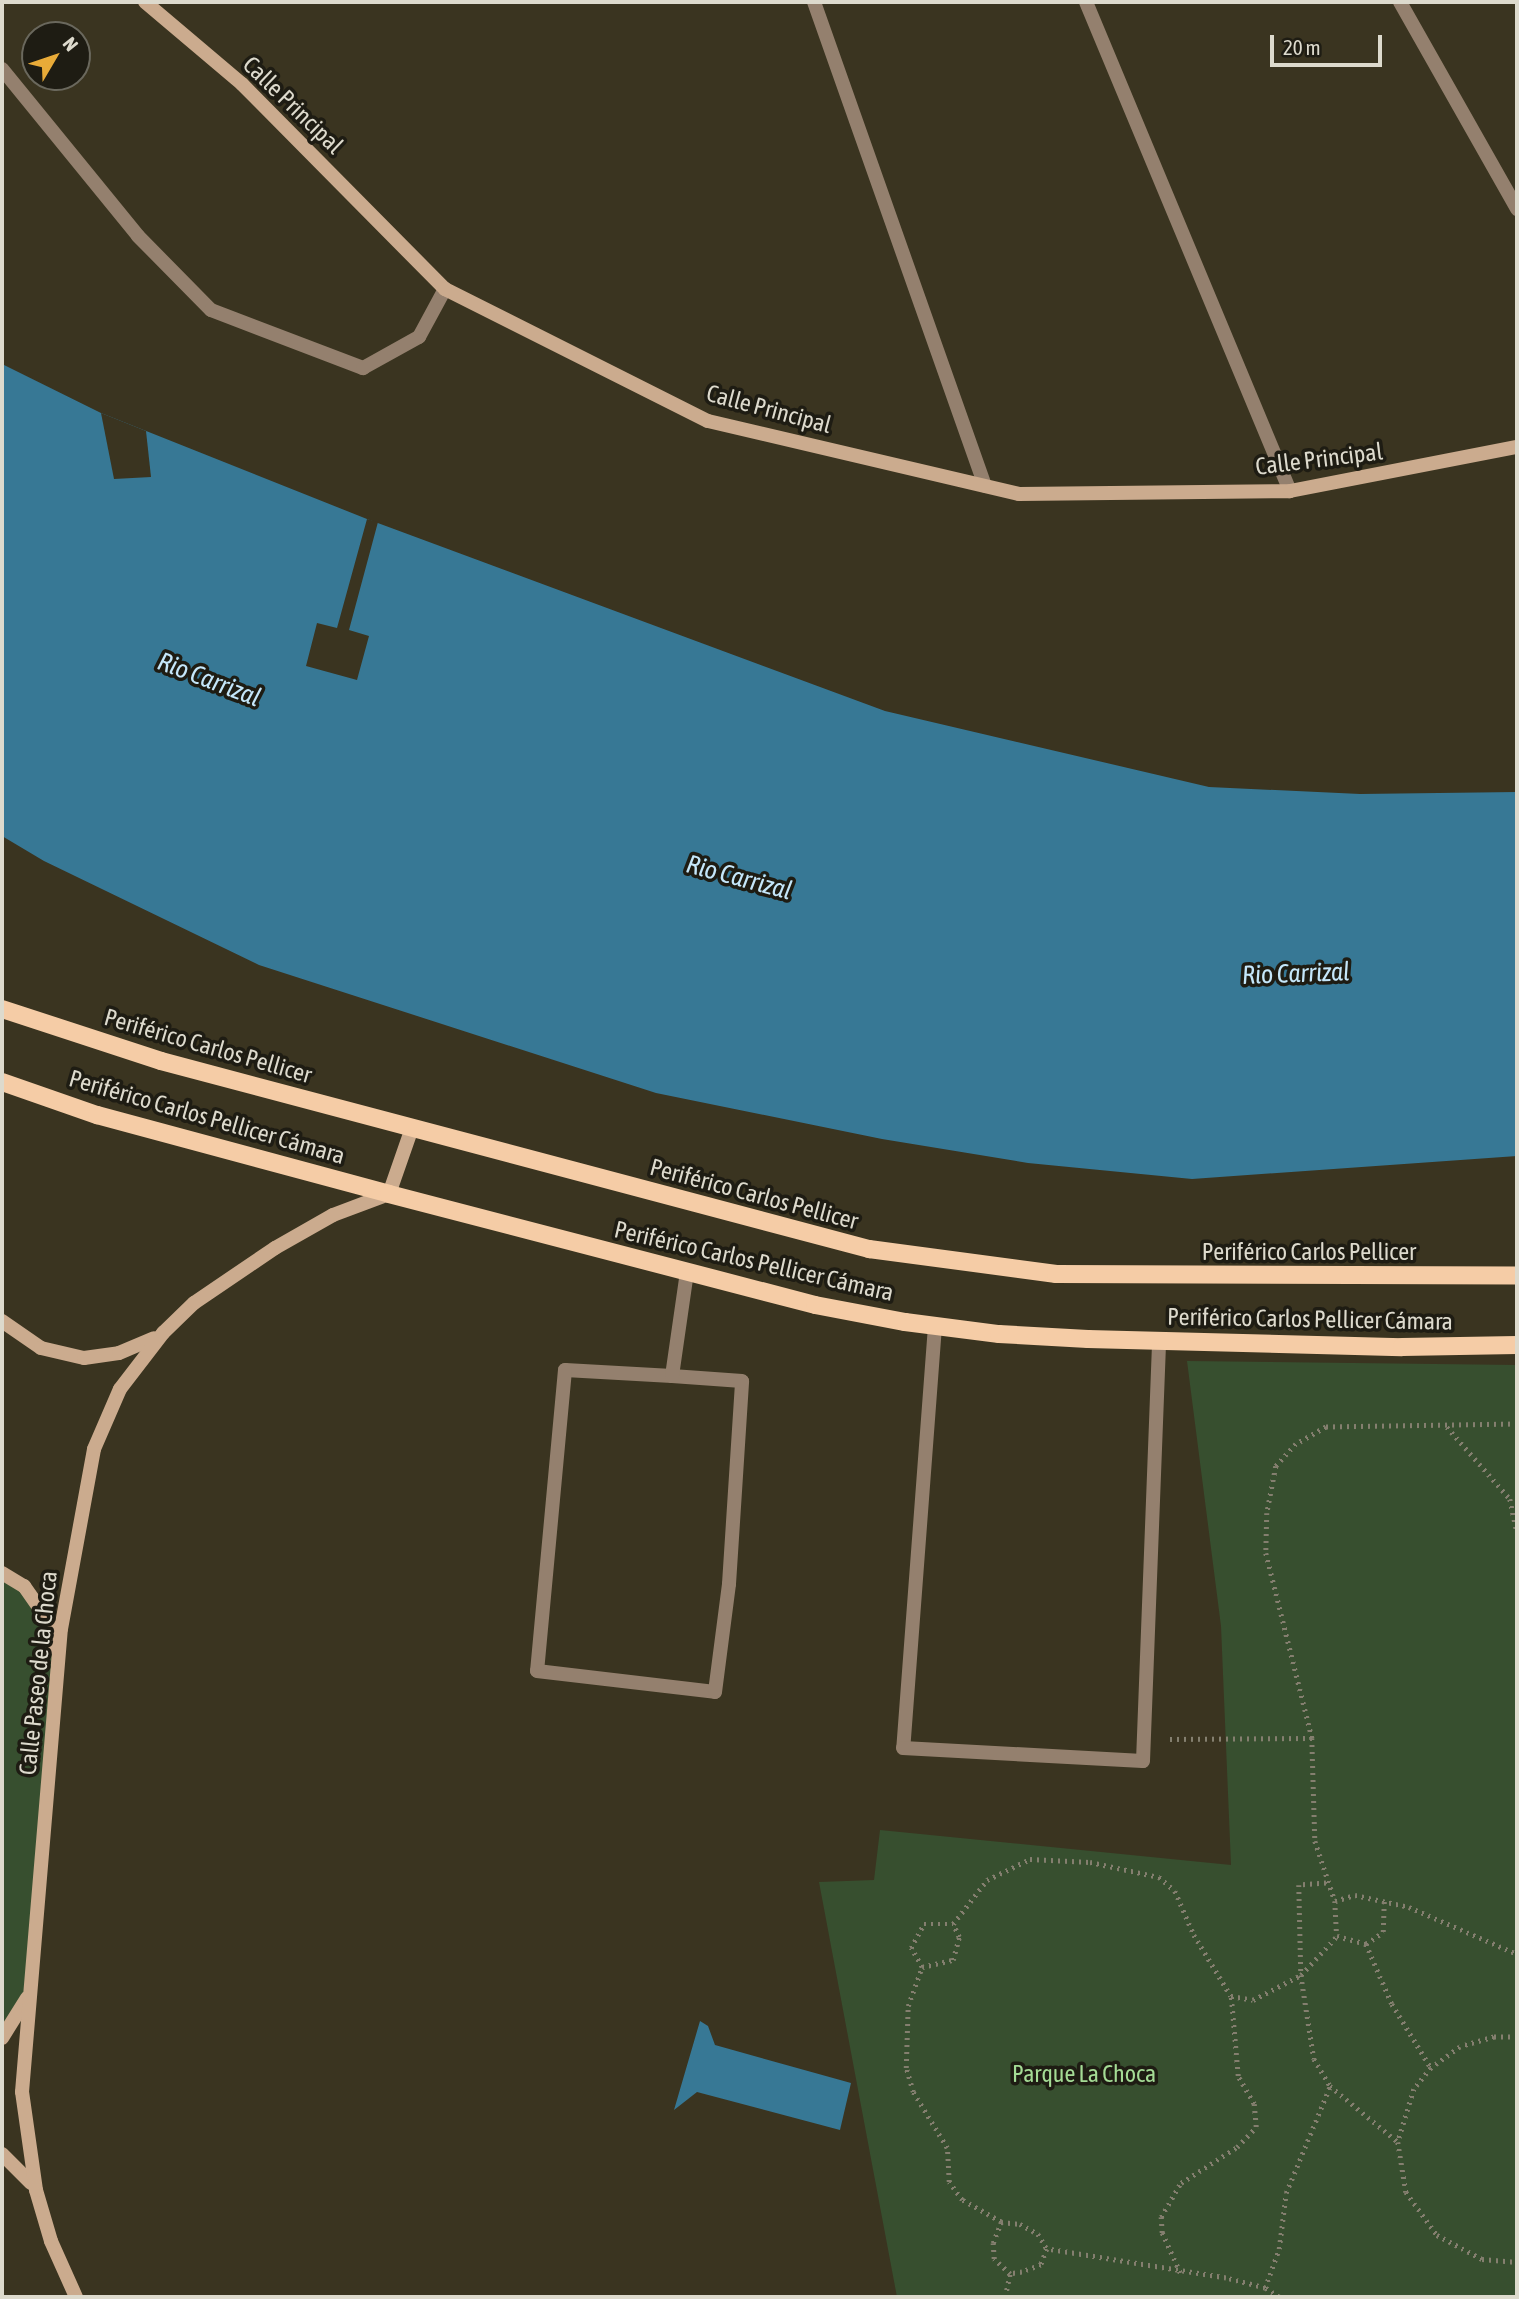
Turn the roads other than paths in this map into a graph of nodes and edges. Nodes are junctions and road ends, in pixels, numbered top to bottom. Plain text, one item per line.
1 (145, 2) edge
2 (814, 2) edge
3 (1086, 2) edge
4 (1400, 2) edge
5 (2, 69) edge
6 (1517, 209) edge
7 (445, 289) junction
8 (1517, 447) edge
9 (985, 486) junction
10 (1290, 491) junction
11 (2, 1009) edge
12 (2, 1082) edge
13 (412, 1128) junction
14 (388, 1194) junction
15 (687, 1272) junction
16 (1517, 1276) edge
17 (2, 1321) edge
18 (935, 1326) junction
19 (163, 1333) junction
20 (1159, 1341) junction
21 (1517, 1345) edge
22 (671, 1376) junction
23 (2, 1573) edge
24 (58, 1666) junction
25 (32, 1987) junction
26 (2, 2038) edge
27 (2, 2154) edge
28 (36, 2190) junction
29 (76, 2297) edge

1 - 7 street, Calle Principal
2 - 9 street
3 - 10 street
4 - 6 street
5 - 7 street
7 - 9 street, Calle Principal
8 - 10 street, Calle Principal
9 - 10 street, Calle Principal
11 - 13 main road, Periférico Carlos Pellicer
12 - 14 main road, Periférico Carlos Pellicer Cámara
13 - 14 street
13 - 16 main road, Periférico Carlos Pellicer
14 - 15 main road, Periférico Carlos Pellicer Cámara
14 - 19 street, Calle Paseo de la Choca
15 - 18 main road, Periférico Carlos Pellicer Cámara
15 - 22 street
17 - 19 street
18 - 20 main road, Periférico Carlos Pellicer Cámara
18 - 20 street
19 - 24 street, Calle Paseo de la Choca
20 - 21 main road, Periférico Carlos Pellicer Cámara
22 - 22 street
23 - 24 street
24 - 25 street, Calle Paseo de la Choca
25 - 26 street
25 - 28 street, Calle Paseo de la Choca
27 - 28 street
28 - 29 street, Calle Paseo de la Choca

